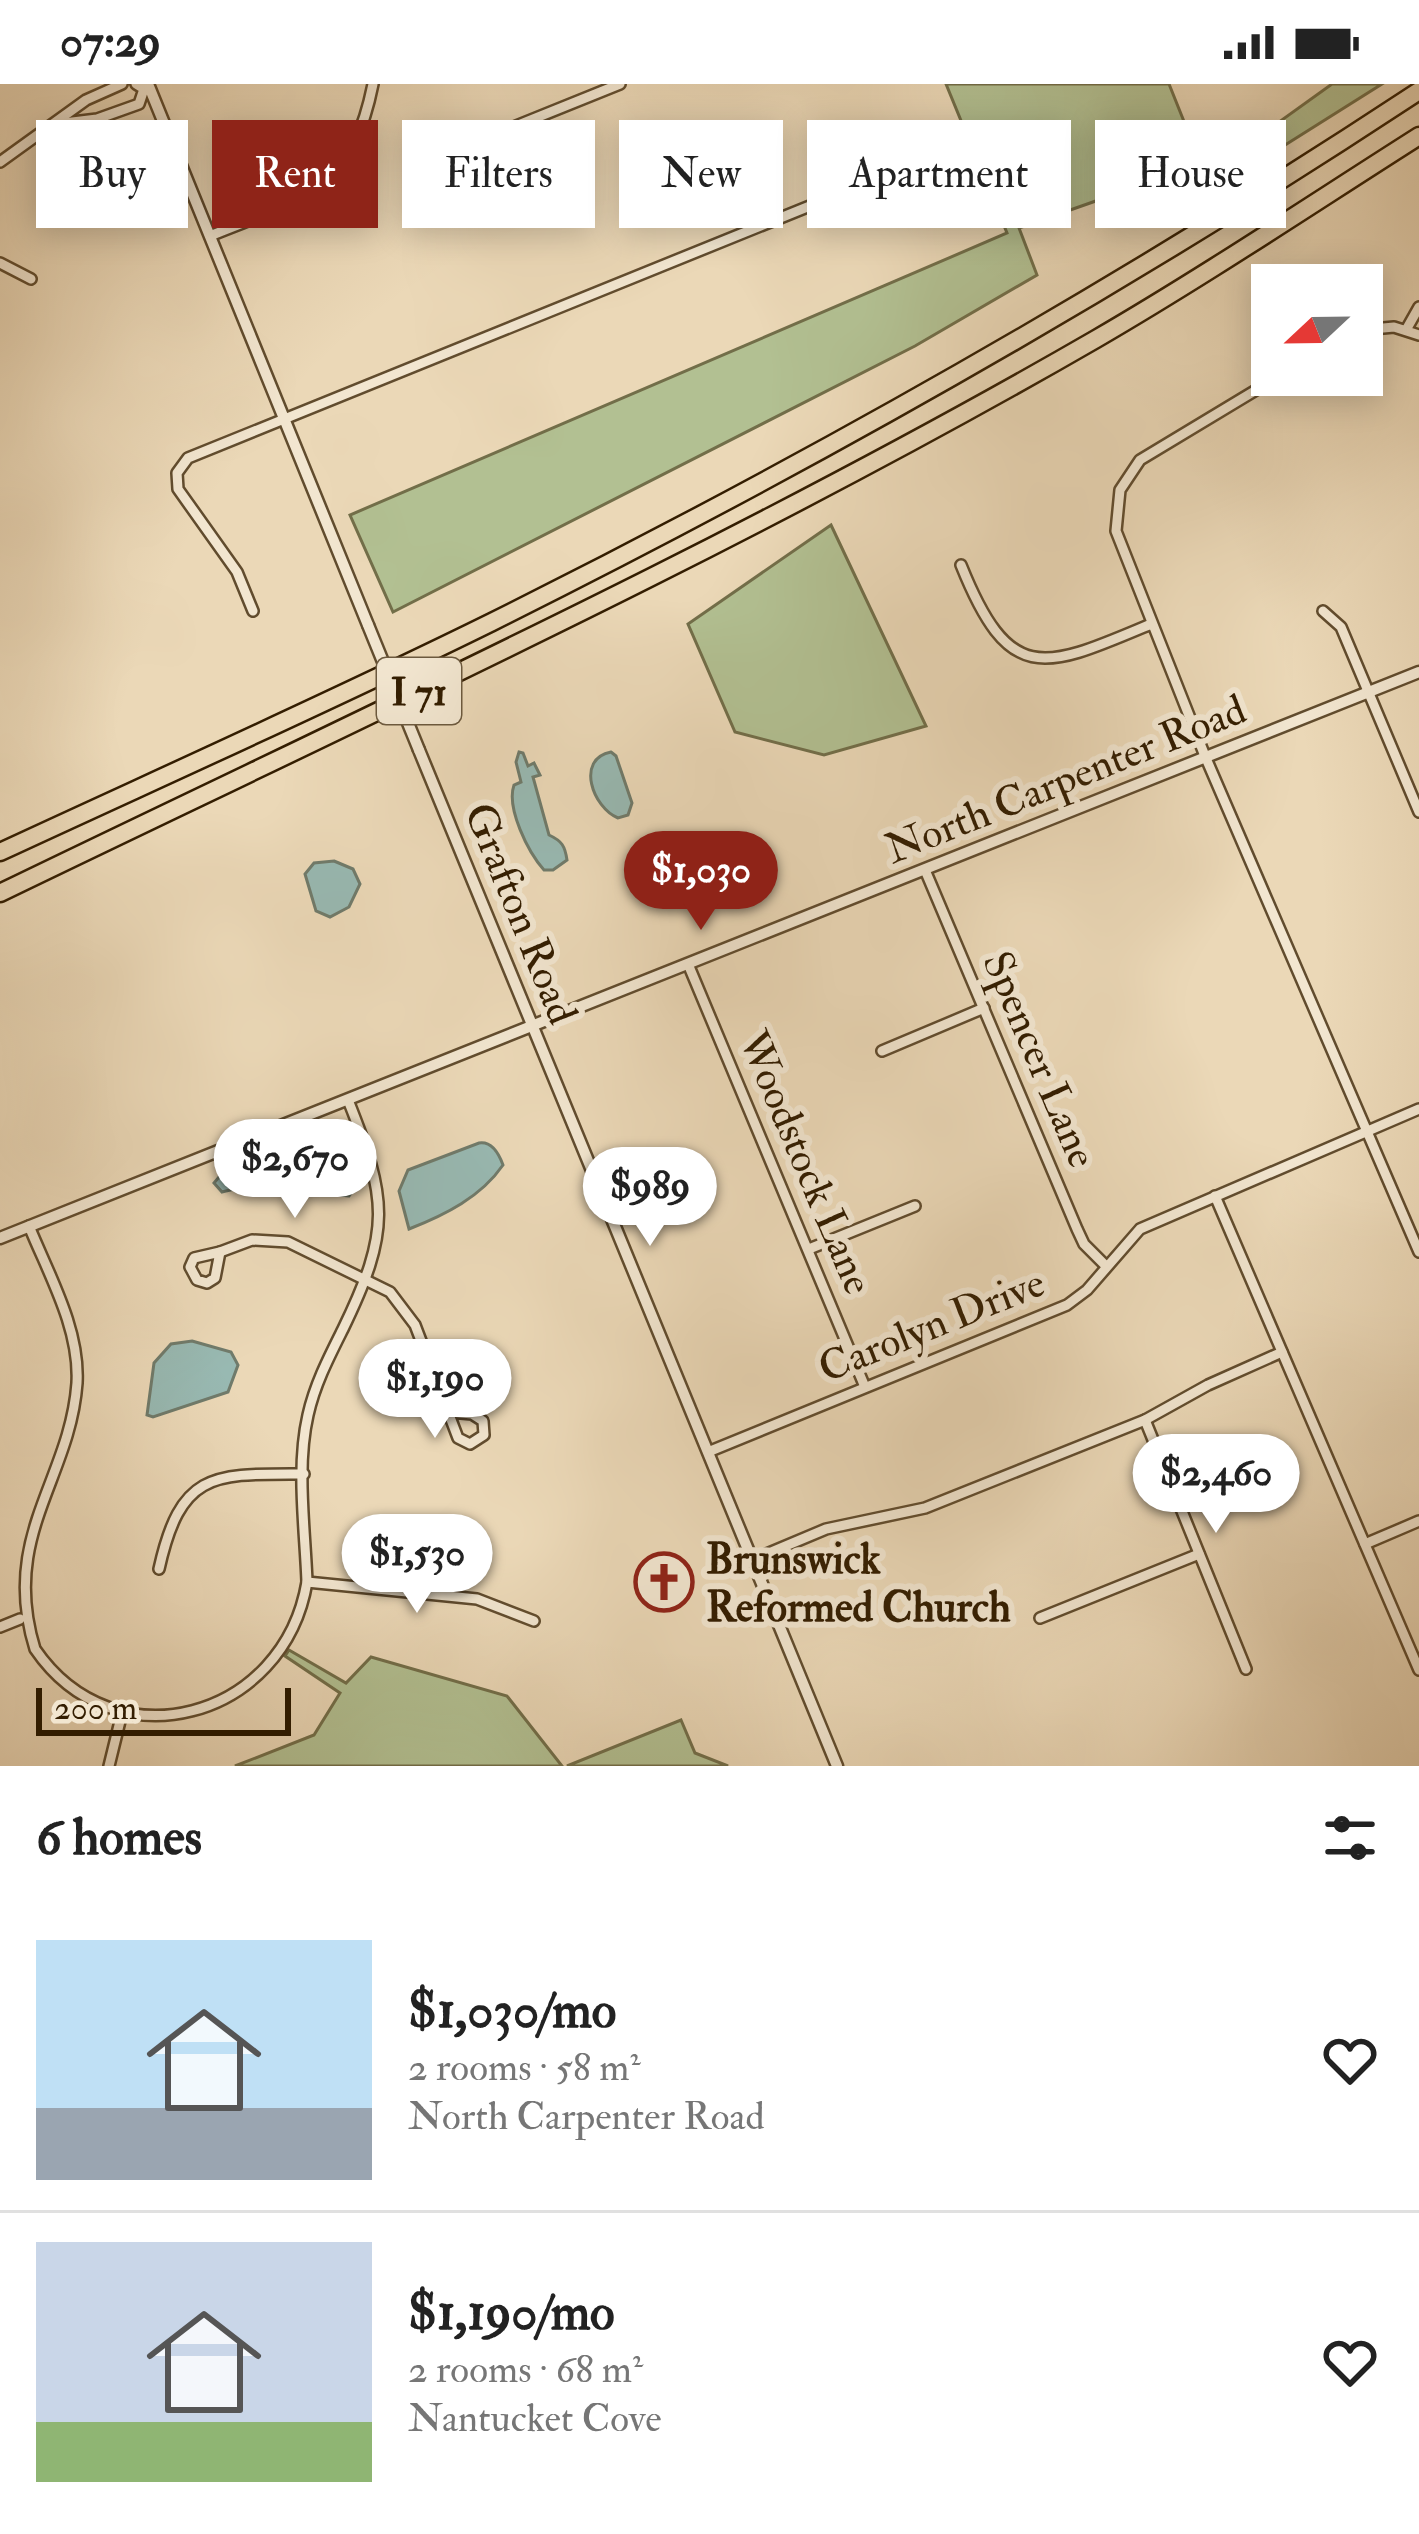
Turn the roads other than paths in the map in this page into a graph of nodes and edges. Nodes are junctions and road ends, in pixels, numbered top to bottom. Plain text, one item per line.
1 (122, 84) edge
2 (373, 84) edge
3 (614, 85) edge
4 (144, 86) edge
5 (1419, 91) edge
6 (61, 120) edge
7 (90, 120) edge
8 (530, 120) edge
9 (1419, 136) edge
10 (36, 138) edge
11 (0, 162) edge
12 (807, 207) edge
13 (210, 236) junction
14 (0, 263) edge
15 (31, 279) dead end
16 (1419, 307) edge
17 (1383, 327) edge
18 (1406, 330) junction
19 (1419, 335) edge
20 (1251, 392) edge
21 (284, 418) junction
22 (961, 565) dead end
23 (253, 610) dead end
24 (1322, 611) dead end
25 (1151, 624) junction
26 (1419, 671) edge
27 (1367, 692) junction
28 (1205, 756) junction
29 (1419, 812) edge
30 (0, 852) edge
31 (925, 870) junction
32 (0, 893) edge
33 (688, 964) junction
34 (983, 1008) junction
35 (532, 1026) junction
36 (882, 1051) dead end
37 (348, 1100) junction
38 (1419, 1109) edge
39 (1367, 1132) junction
40 (1215, 1196) junction
41 (915, 1206) dead end
42 (29, 1226) junction
43 (0, 1238) edge
44 (809, 1249) junction
45 (220, 1252) dead end
46 (1419, 1252) edge
47 (1106, 1266) junction
48 (366, 1278) junction
49 (1282, 1352) junction
50 (865, 1387) junction
51 (450, 1412) dead end
52 (1145, 1420) junction
53 (708, 1452) junction
54 (304, 1474) junction
55 (37, 1483) dead end
56 (1419, 1521) edge
57 (1365, 1544) junction
58 (1199, 1554) junction
59 (752, 1560) junction
60 (158, 1569) dead end
61 (307, 1582) junction
62 (12, 1587) dead end
63 (1040, 1618) dead end
64 (20, 1619) junction
65 (534, 1621) dead end
66 (0, 1627) edge
67 (1246, 1669) dead end
68 (1419, 1670) edge
69 (122, 1713) junction
70 (109, 1766) edge
71 (837, 1766) edge

1 - 6 street
2 - 13 street
3 - 8 street
4 - 7 street
4 - 13 street, Grafton Road
5 - 30 highway, I 71
9 - 32 highway, I 71
10 - 11 street
12 - 21 street
13 - 21 street, Grafton Road
14 - 15 street
16 - 18 street
17 - 18 street
18 - 19 street
20 - 25 street
21 - 23 street
21 - 35 street, Grafton Road, bridge
22 - 25 street
24 - 27 street
25 - 28 street
26 - 27 street, North Carpenter Road
27 - 28 street, North Carpenter Road
27 - 29 street
28 - 31 street, North Carpenter Road
28 - 39 street
31 - 33 street, North Carpenter Road
31 - 34 street, Spencer Lane
33 - 35 street, North Carpenter Road
33 - 44 street, Woodstock Lane
34 - 36 street
34 - 47 street, Spencer Lane
35 - 37 street, North Carpenter Road
35 - 53 street, Grafton Road
37 - 42 street, North Carpenter Road
37 - 48 street
38 - 39 street, Carolyn Drive
39 - 40 street, Carolyn Drive
39 - 46 street
40 - 47 street, Carolyn Drive
40 - 49 street
41 - 44 street
42 - 43 street, North Carpenter Road
42 - 55 street
44 - 50 street, Woodstock Lane
45 - 48 street
47 - 50 street, Carolyn Drive
48 - 51 street
48 - 54 street
49 - 52 street
49 - 57 street
50 - 53 street, Carolyn Drive
52 - 58 street
52 - 59 street
53 - 59 street, Grafton Road
54 - 60 street
54 - 61 street
56 - 57 street
57 - 68 street
58 - 63 street
58 - 67 street
59 - 71 street, Grafton Road
61 - 65 street
61 - 69 street
62 - 64 street
64 - 66 street
64 - 69 street
69 - 70 street

